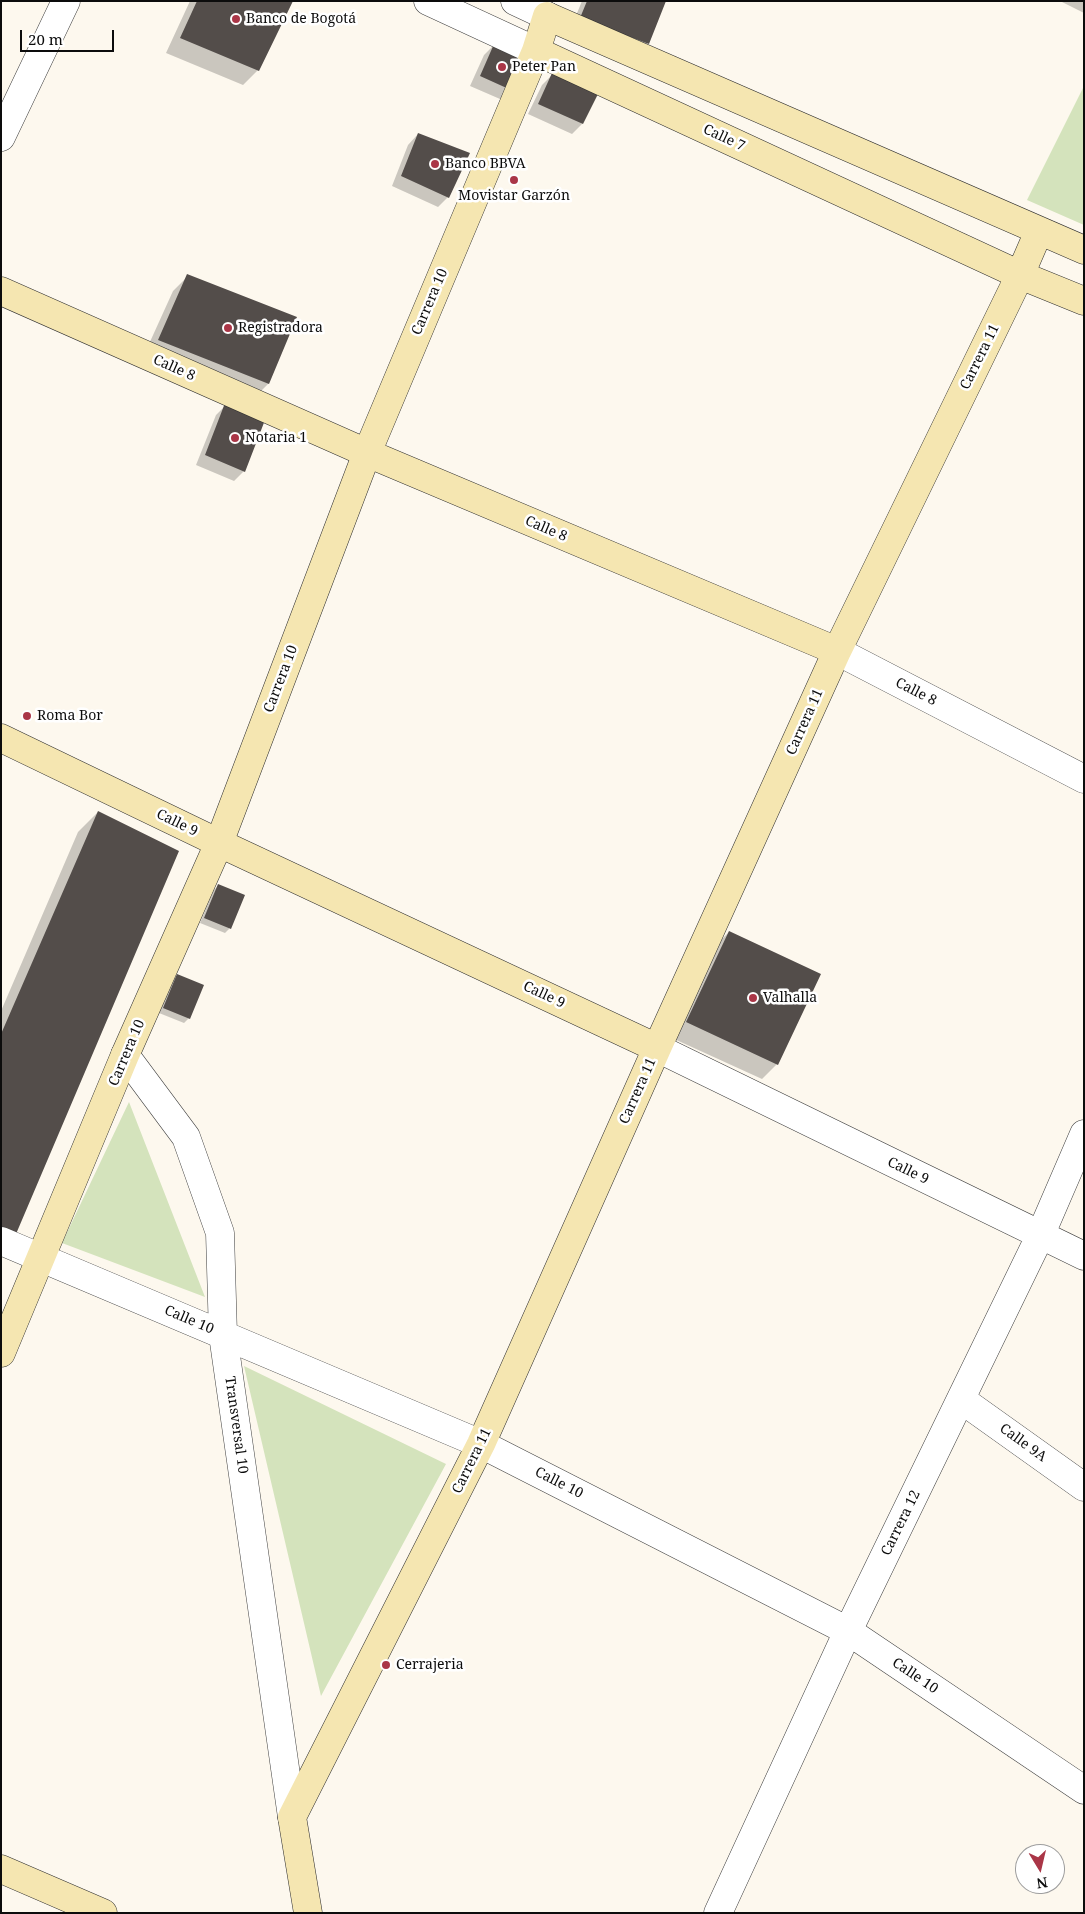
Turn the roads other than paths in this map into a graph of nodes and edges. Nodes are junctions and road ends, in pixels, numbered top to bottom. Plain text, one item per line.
1 (66, 1) edge
2 (428, 1) edge
3 (515, 1) edge
4 (550, 9) edge
5 (536, 51) junction
6 (1, 137) edge
7 (1039, 231) junction
8 (1084, 250) edge
9 (1020, 275) junction
10 (1, 291) edge
11 (1084, 301) edge
12 (367, 453) junction
13 (838, 651) junction
14 (1, 738) edge
15 (1084, 779) edge
16 (219, 843) junction
17 (657, 1048) junction
18 (126, 1055) junction
19 (1084, 1134) edge
20 (1040, 1236) junction
21 (1, 1241) edge
22 (1084, 1256) edge
23 (42, 1258) junction
24 (223, 1334) junction
25 (1, 1353) edge
26 (962, 1400) junction
27 (482, 1444) junction
28 (1084, 1487) edge
29 (848, 1631) junction
30 (1084, 1790) edge
31 (292, 1817) junction
32 (1, 1869) edge
33 (103, 1913) edge
34 (308, 1913) edge
35 (718, 1913) edge

1 - 6 street
2 - 5 street, Calle 7
3 - 4 street
4 - 5 main road, Carrera 10
4 - 7 main road
5 - 9 main road, Calle 7
5 - 12 main road, Carrera 10
7 - 8 main road
7 - 9 main road, Carrera 11
9 - 11 main road, Calle 7
9 - 13 main road, Carrera 11
10 - 12 main road, Calle 8
12 - 13 main road, Calle 8
12 - 16 main road, Carrera 10
13 - 15 street, Calle 8
13 - 17 main road, Carrera 11
14 - 16 main road, Calle 9
16 - 17 main road, Calle 9
16 - 18 main road, Carrera 10
17 - 20 street, Calle 9
17 - 27 main road, Carrera 11
18 - 23 main road, Carrera 10
18 - 24 street, Transversal 10
19 - 20 street, Carrera 12
20 - 22 street, Calle 9
20 - 26 street, Carrera 12
21 - 23 street, Calle 10
23 - 24 street, Calle 10
23 - 25 main road, Carrera 10
24 - 27 street, Calle 10
24 - 31 street, Transversal 10
26 - 28 street, Calle 9A
26 - 29 street, Carrera 12
27 - 29 street, Calle 10
27 - 31 main road, Carrera 11
29 - 30 street, Calle 10
29 - 35 street, Carrera 12
31 - 34 main road
32 - 33 main road

